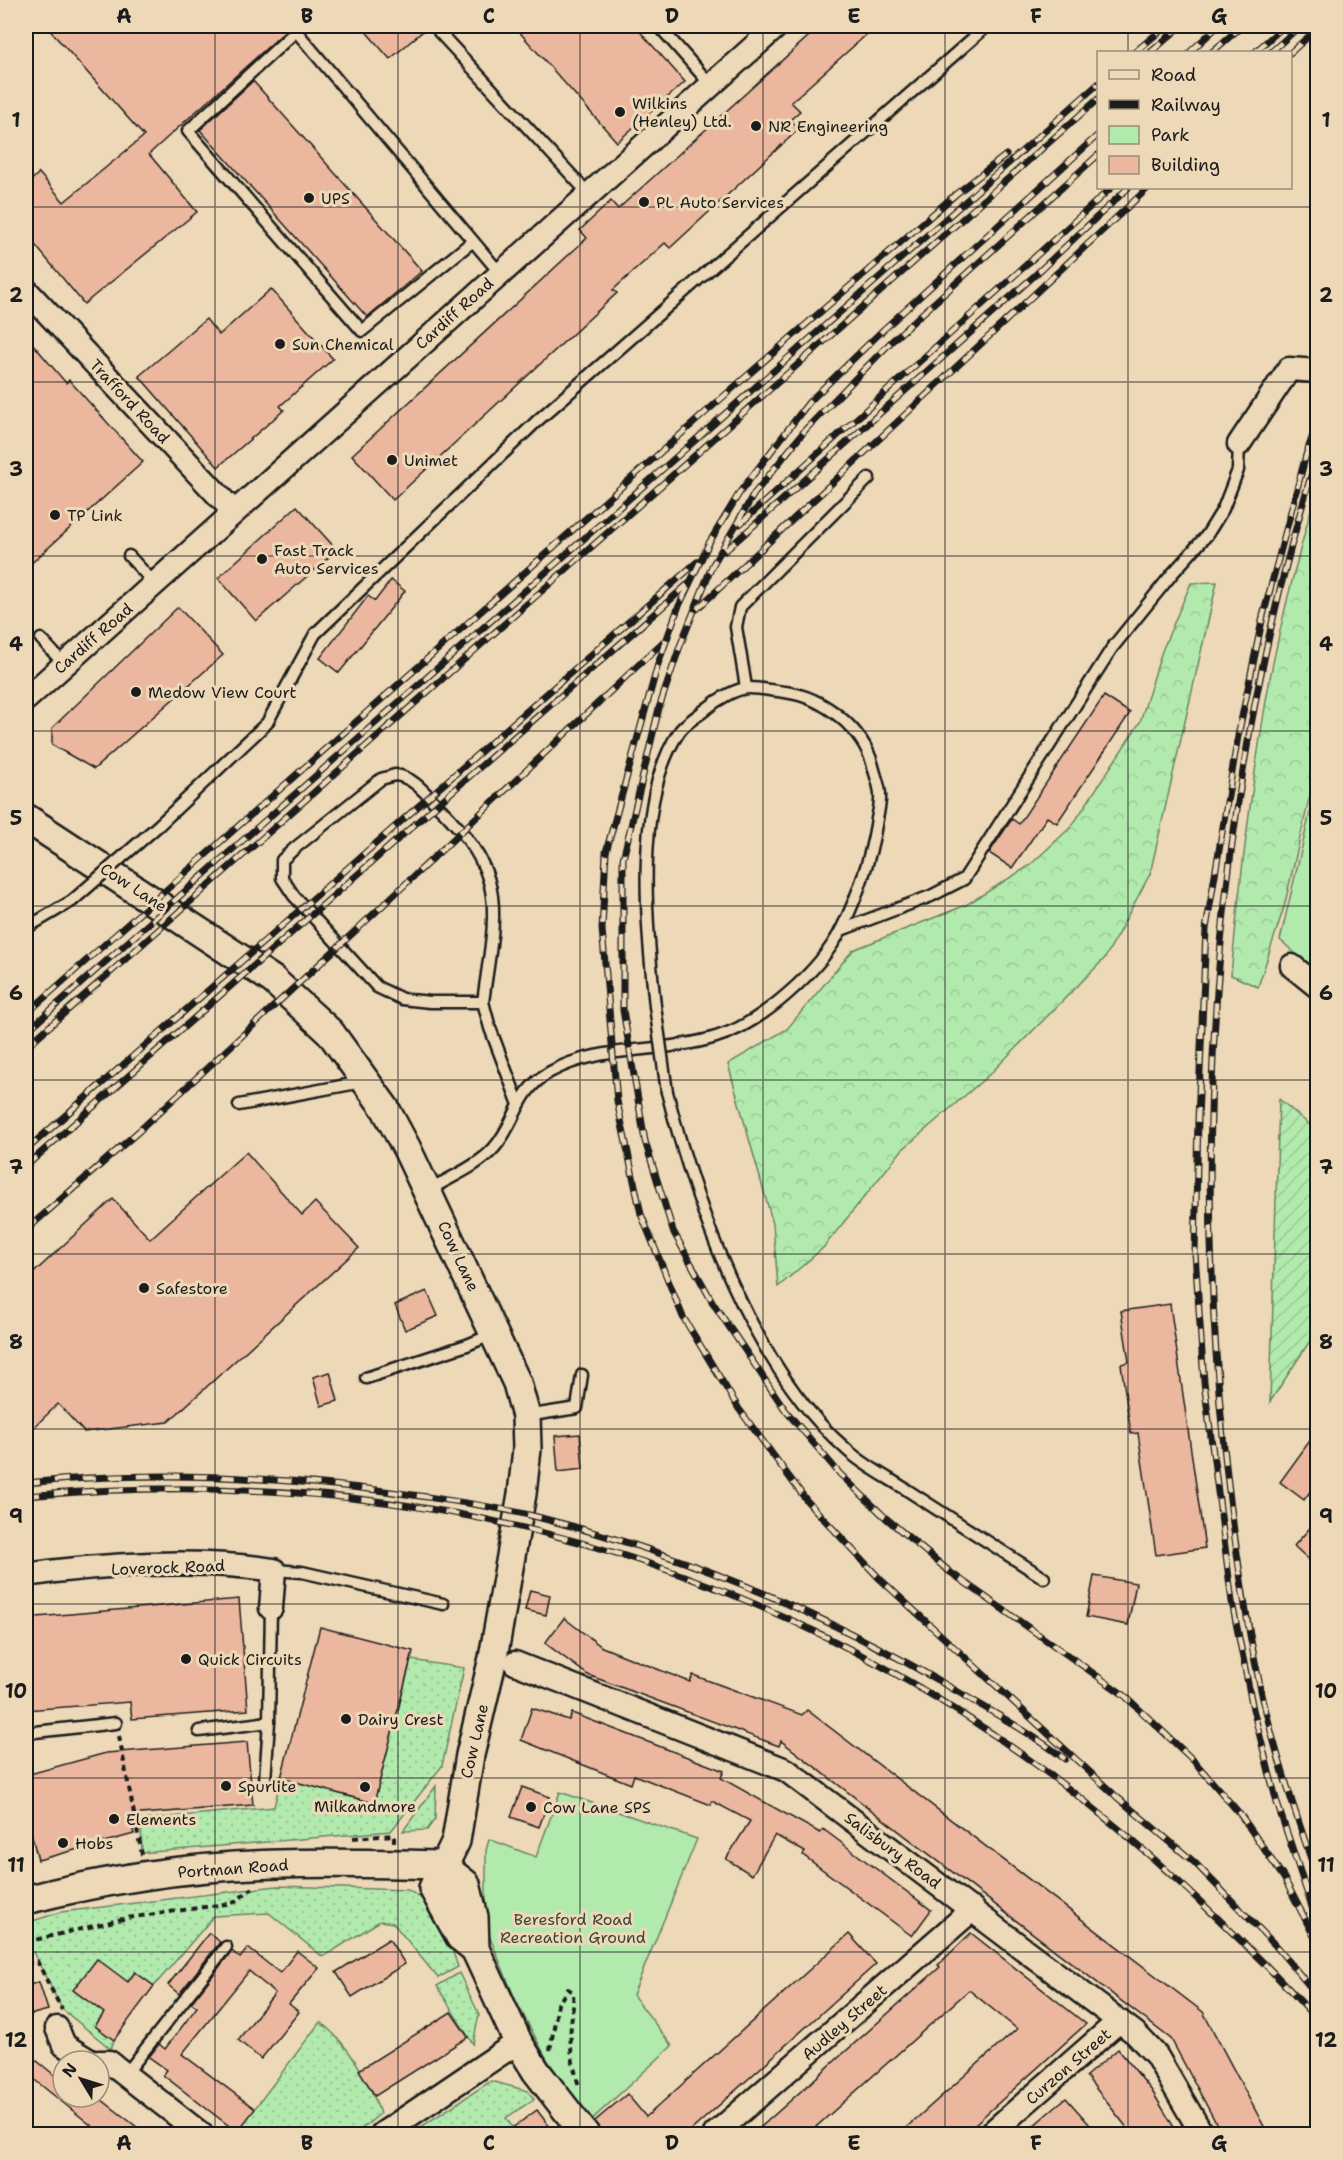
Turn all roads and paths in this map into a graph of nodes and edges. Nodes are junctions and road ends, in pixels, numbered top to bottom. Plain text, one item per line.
1 (659, 26) edge
2 (777, 26) edge
3 (987, 26) edge
4 (294, 28) edge
5 (439, 32) dead end
6 (710, 84) junction
7 (588, 193) junction
8 (473, 241) junction
9 (499, 272) junction
10 (26, 290) edge
11 (1317, 371) edge
12 (1239, 444) joint
13 (869, 478) dead end
14 (234, 512) junction
15 (129, 556) dead end
16 (155, 584) junction
17 (41, 639) dead end
18 (64, 664) junction
19 (746, 687) junction
20 (26, 699) edge
21 (26, 818) edge
22 (26, 928) edge
23 (841, 930) junction
24 (1292, 966) dead end
25 (1317, 987) edge
26 (483, 1002) junction
27 (365, 1079) junction
28 (518, 1102) junction
29 (239, 1105) dead end
30 (428, 1191) junction
31 (495, 1333) junction
32 (582, 1375) dead end
33 (366, 1378) dead end
34 (526, 1416) junction
35 (274, 1570) junction
36 (26, 1575) edge
37 (1044, 1578) dead end
38 (442, 1604) dead end
39 (271, 1608) joint
40 (515, 1663) dead end
41 (269, 1722) junction
42 (116, 1724) joint
43 (198, 1731) dead end
44 (26, 1733) edge
45 (265, 1781) dead end
46 (143, 1857) dead end
47 (277, 1864) junction
48 (442, 1865) junction
49 (26, 1900) edge
50 (973, 1910) junction
51 (26, 1942) edge
52 (226, 1947) dead end
53 (26, 1964) edge
54 (1119, 2021) junction
55 (57, 2028) joint
56 (518, 2043) junction
57 (70, 2049) edge
58 (111, 2064) edge
59 (536, 2071) junction
60 (125, 2075) junction
61 (579, 2088) dead end
62 (201, 2134) edge
63 (382, 2134) edge
64 (585, 2134) edge
65 (715, 2134) edge
66 (990, 2134) edge
67 (1202, 2134) edge

1 - 6 lane
2 - 6 street, Cardiff Road
3 - 22 lane, bridge
4 - 8 lane
4 - 8 lane
5 - 7 lane
6 - 7 street, Cardiff Road
7 - 9 street, Cardiff Road
8 - 9 lane
9 - 14 street, Cardiff Road
10 - 14 street, Trafford Road
11 - 12 street
12 - 23 lane
13 - 19 lane
14 - 16 street, Cardiff Road
15 - 16 lane
16 - 18 street, Cardiff Road
17 - 18 lane
18 - 20 street, Cardiff Road
19 - 23 lane
19 - 37 lane, bridge
21 - 27 street, Cow Lane
23 - 28 lane
24 - 25 street
26 - 26 lane
26 - 28 lane
27 - 29 lane
27 - 30 street, Cow Lane
28 - 30 lane
30 - 31 street, Cow Lane
31 - 33 lane
31 - 34 street, Cow Lane
32 - 34 lane
34 - 48 street, Cow Lane
35 - 36 street, Loverock Road
35 - 38 lane
35 - 39 street
39 - 41 lane
40 - 50 street, Salisbury Road
41 - 43 lane
41 - 45 lane
42 - 44 lane
42 - 46 path
47 - 48 street, Portman Road
47 - 49 street, Portman Road
47 - 51 path
48 - 56 street, Cow Lane
50 - 54 street, Salisbury Road
50 - 65 street, Audley Street
52 - 60 lane
53 - 55 path
54 - 66 street, Curzon Street
54 - 67 street, Salisbury Road
55 - 57 street
56 - 59 street
56 - 63 street
58 - 60 street
59 - 61 path
59 - 64 street
60 - 62 street

